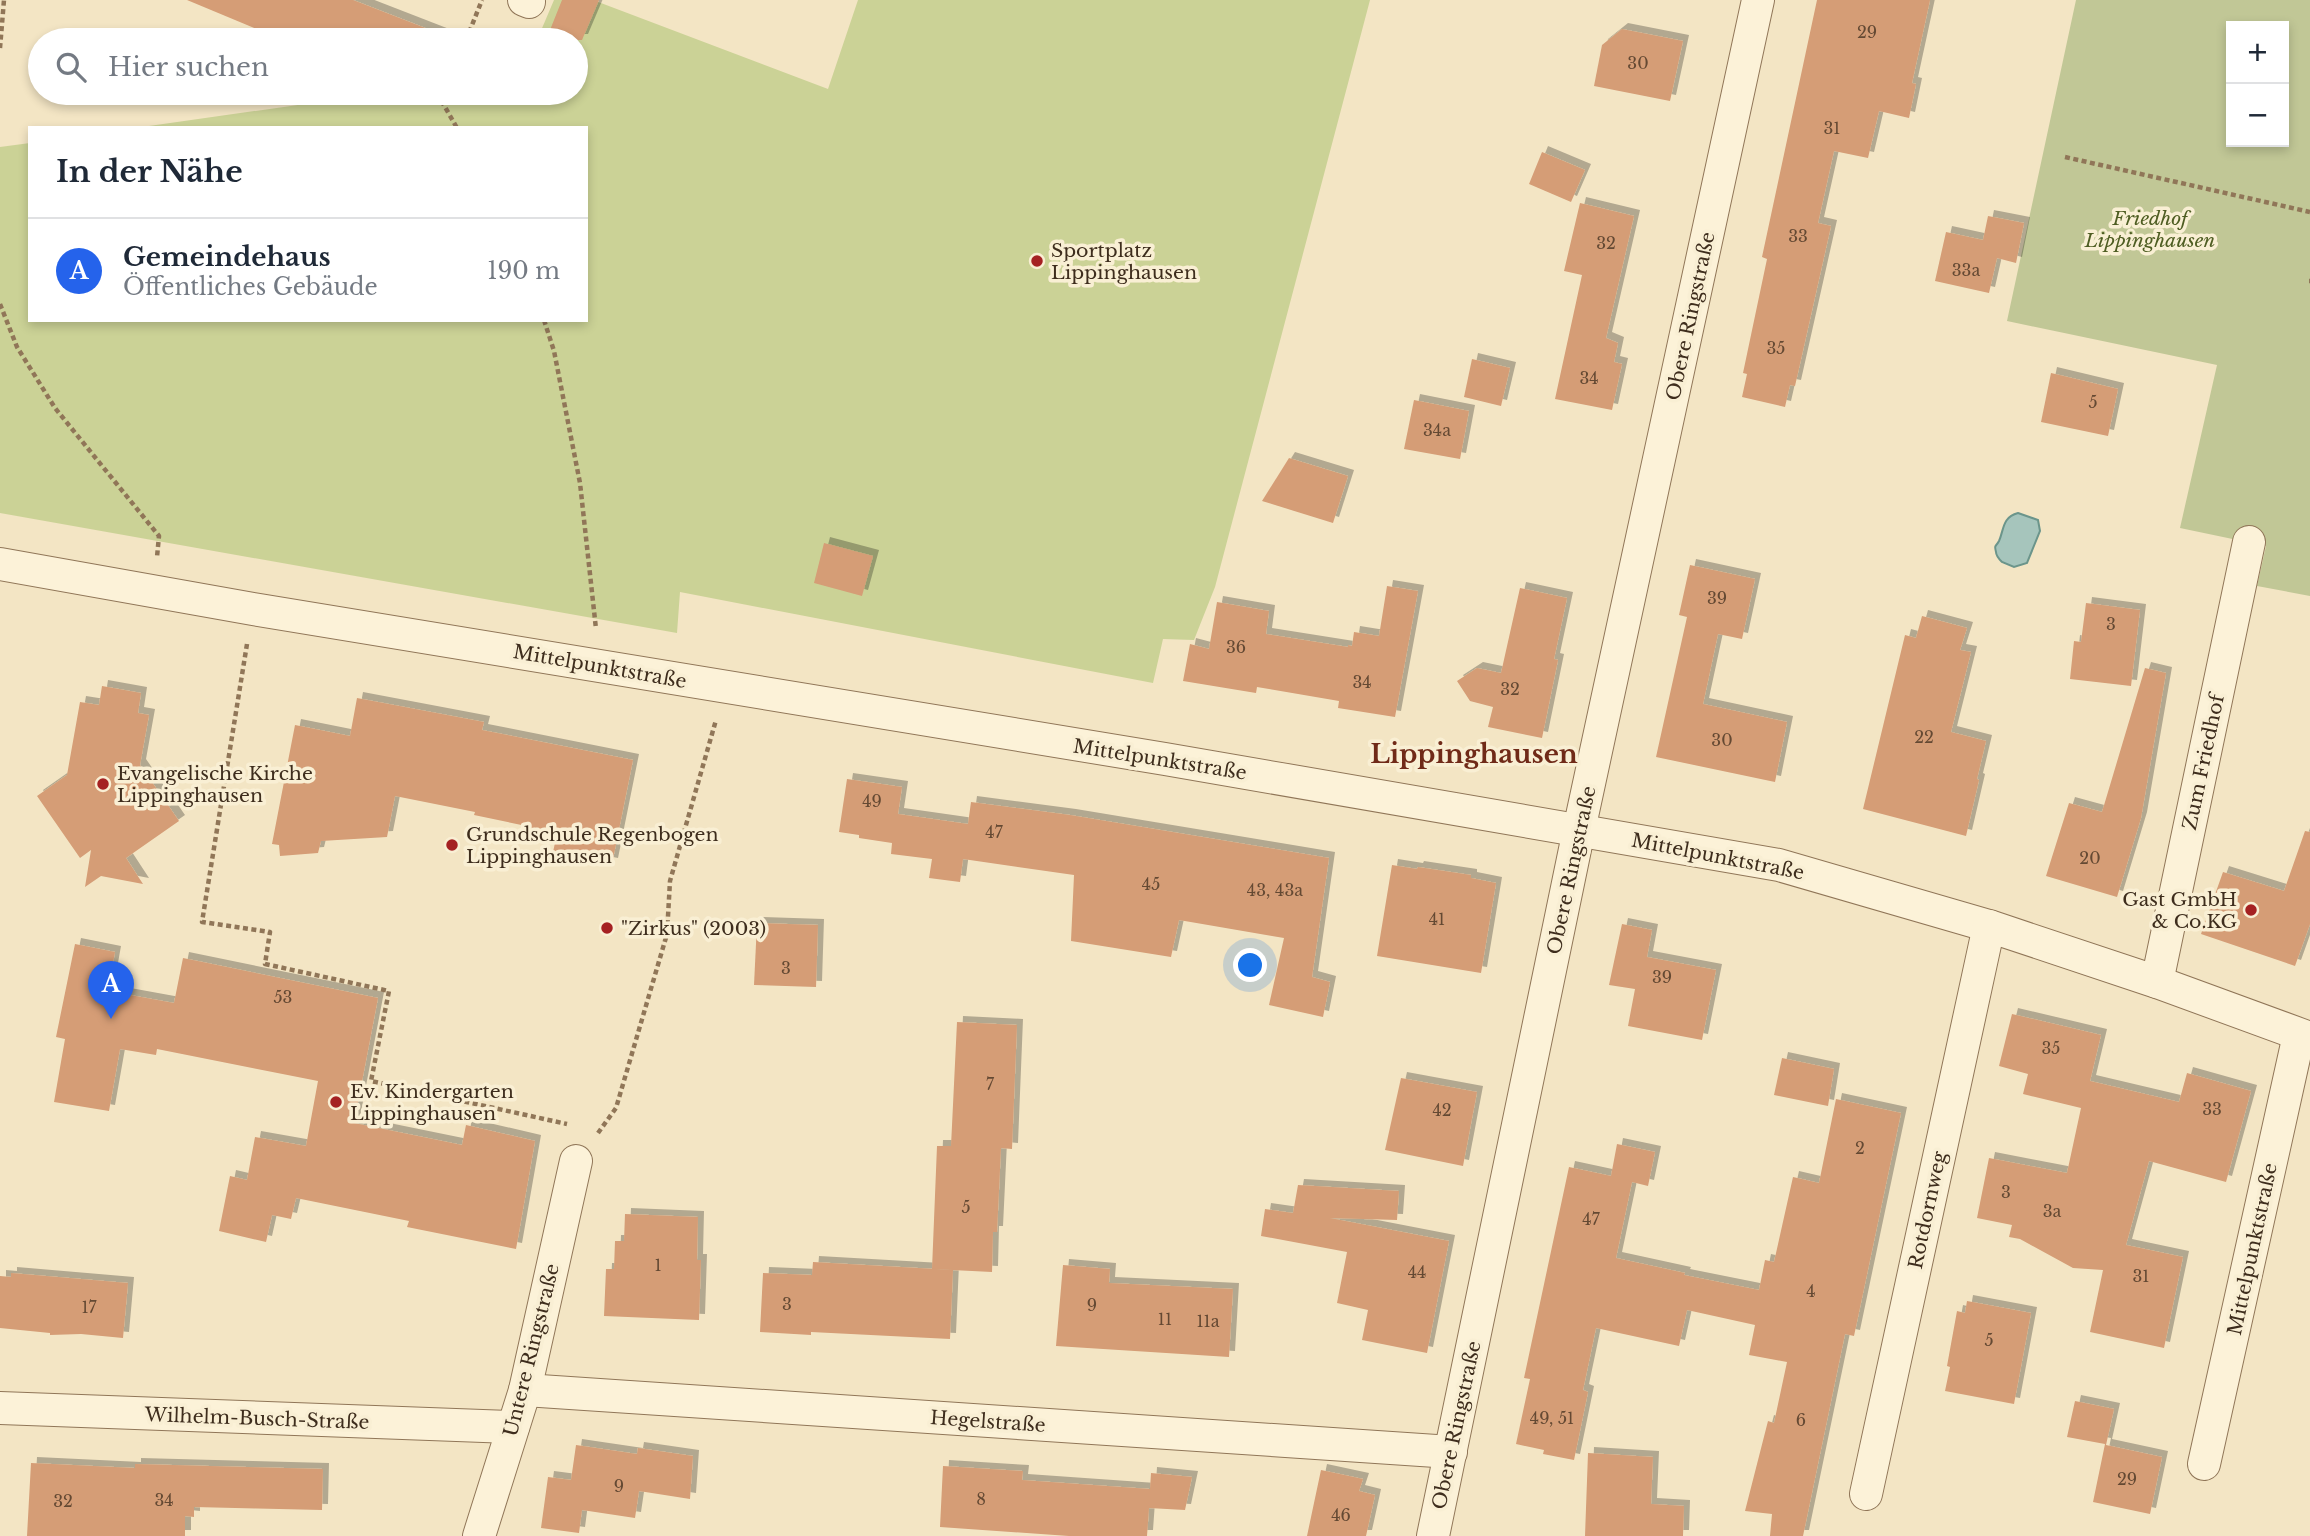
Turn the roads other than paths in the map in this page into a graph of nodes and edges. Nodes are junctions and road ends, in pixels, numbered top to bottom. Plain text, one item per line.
1 (1758, 0) edge
2 (2249, 542) dead end
3 (0, 564) edge
4 (1579, 830) junction
5 (1989, 926) junction
6 (2157, 982) junction
7 (2305, 1037) edge
8 (576, 1161) road end
9 (525, 1390) junction
10 (0, 1408) edge
11 (513, 1427) junction
12 (1451, 1452) junction
13 (2204, 1464) dead end
14 (1866, 1494) dead end
15 (479, 1536) edge
16 (1433, 1536) edge

1 - 4 street, Obere Ringstraße
2 - 6 street, Zum Friedhof
3 - 4 street, Mittelpunktstraße
4 - 5 street, Mittelpunktstraße
4 - 12 street, Obere Ringstraße
5 - 6 street, Mittelpunktstraße
5 - 14 street, Rotdornweg
6 - 7 street, Mittelpunktstraße
7 - 13 street, Mittelpunktstraße
8 - 9 street, Untere Ringstraße
9 - 11 street, Untere Ringstraße
9 - 12 street, Hegelstraße
10 - 11 street, Wilhelm-Busch-Straße
11 - 15 street, Untere Ringstraße
12 - 16 street, Obere Ringstraße

